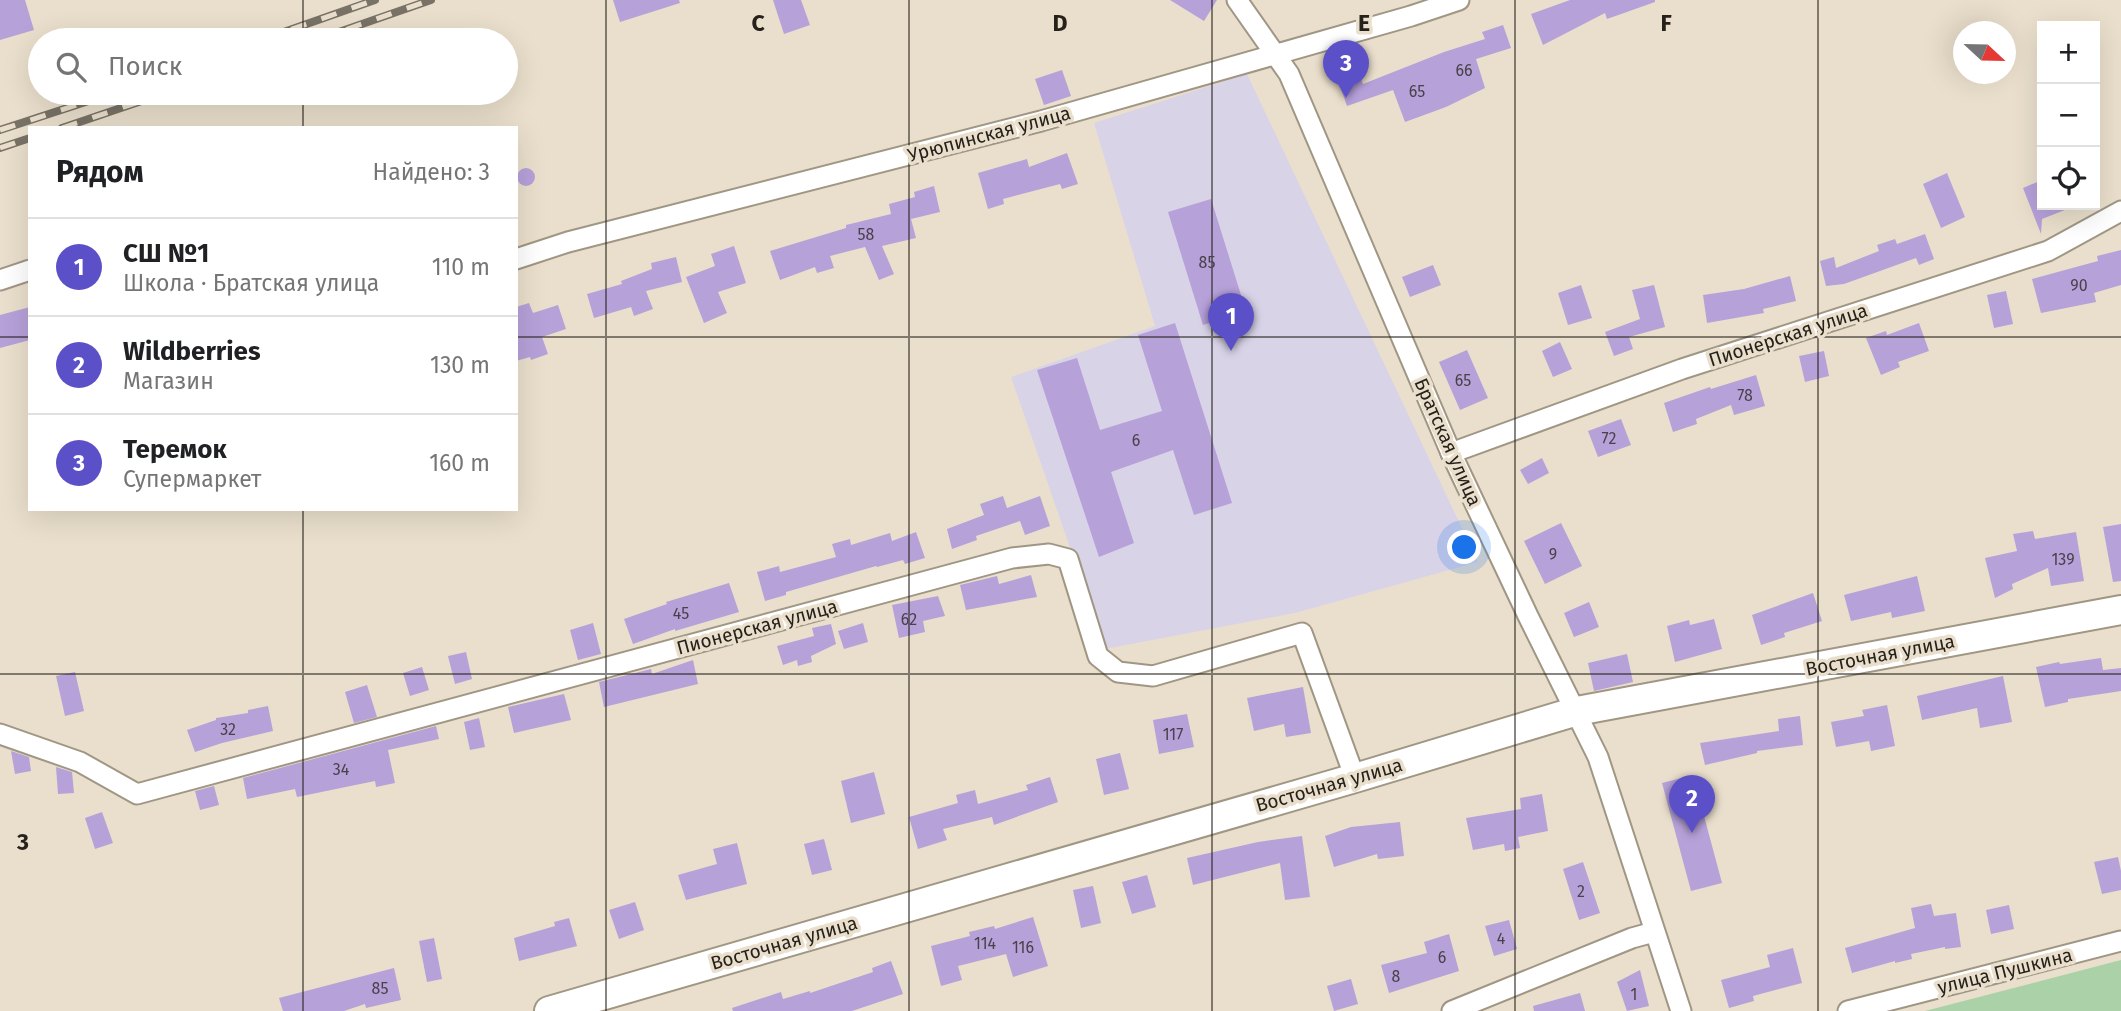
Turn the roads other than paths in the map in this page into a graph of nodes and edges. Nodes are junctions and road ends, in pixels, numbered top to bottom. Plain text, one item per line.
1 (1237, 0) edge
2 (1459, 0) edge
3 (1274, 54) junction
4 (2121, 211) edge
5 (518, 258) edge
6 (28, 271) edge
7 (0, 280) edge
8 (1451, 453) junction
9 (2121, 610) edge
10 (1577, 711) junction
11 (0, 734) edge
12 (1355, 778) junction
13 (1654, 932) junction
14 (2121, 941) edge
15 (549, 1011) edge
16 (1452, 1011) edge
17 (1681, 1011) edge
18 (1848, 1011) edge

1 - 3 street, Братская улица
2 - 3 street, Урюпинская улица
3 - 5 street, Урюпинская улица
3 - 8 street, Братская улица
4 - 8 street, Пионерская улица
6 - 7 street
8 - 10 street, Братская улица
9 - 10 street, Восточная улица
10 - 12 street, Восточная улица
10 - 13 street, Братская улица
11 - 12 street, Пионерская улица
12 - 15 street, Восточная улица
13 - 16 street
13 - 17 street, Братская улица
14 - 18 street, улица Пушкина

